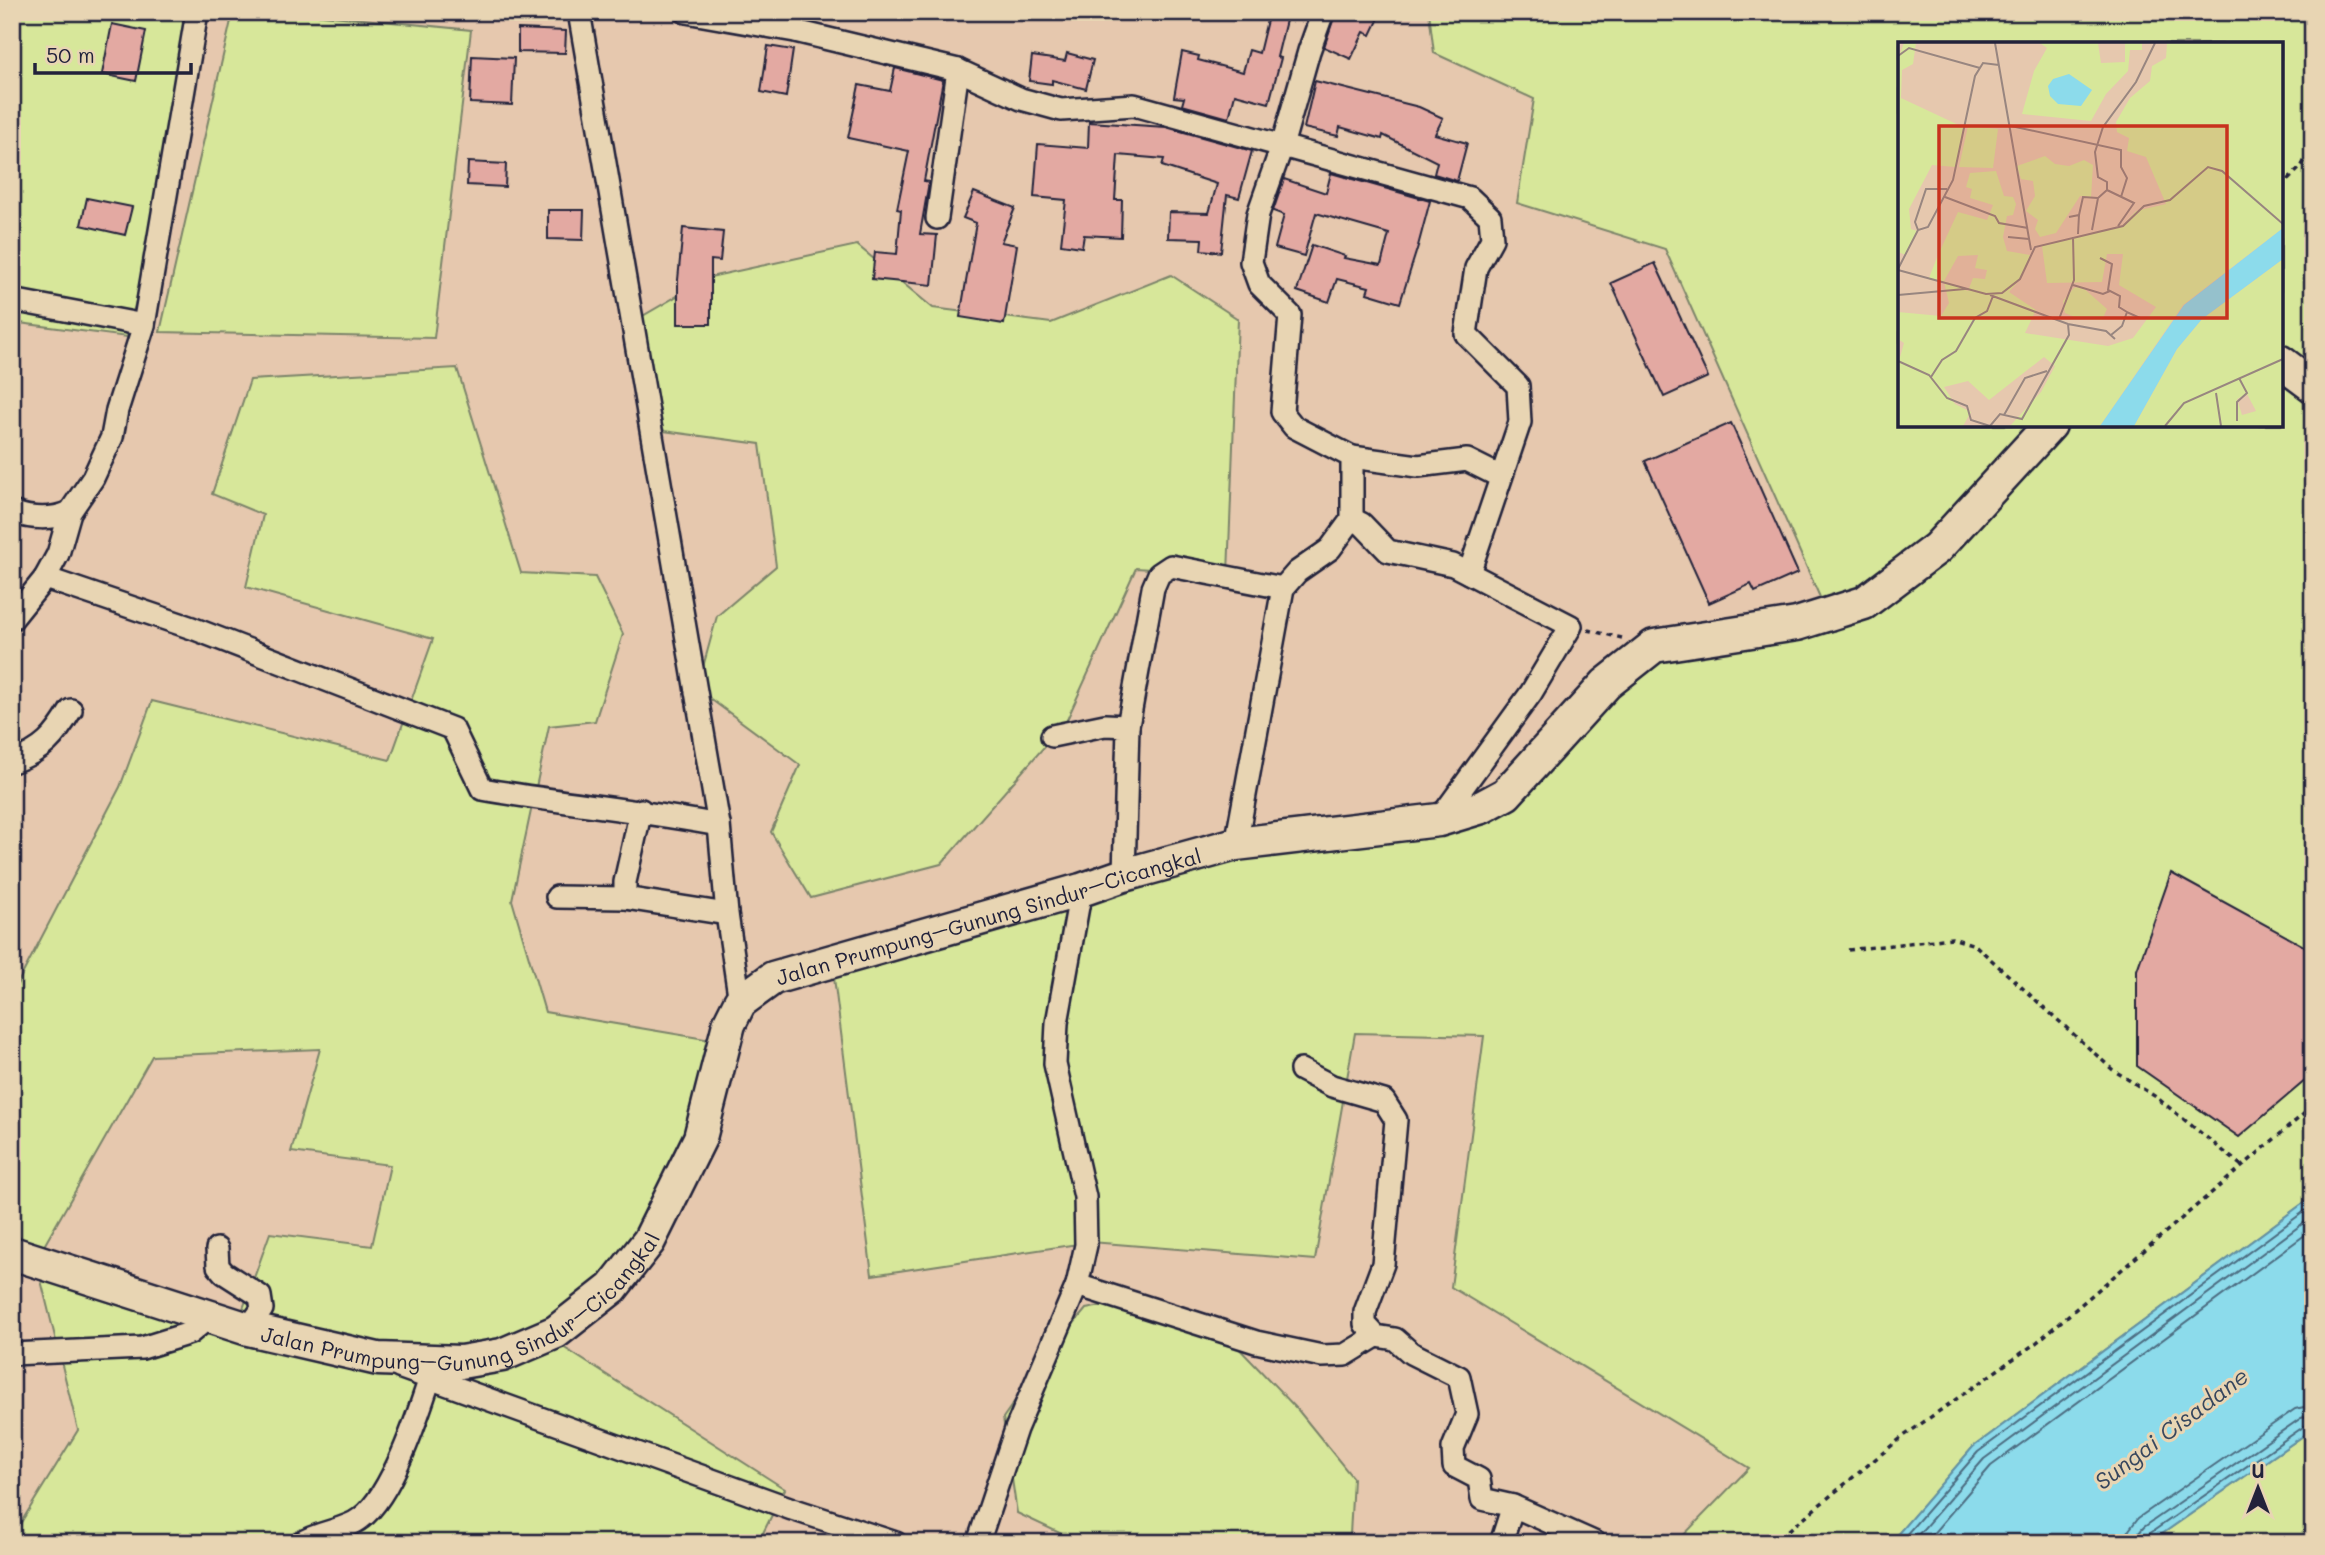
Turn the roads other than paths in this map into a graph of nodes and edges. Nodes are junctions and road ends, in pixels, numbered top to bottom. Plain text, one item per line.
1 (197, 12) edge
2 (579, 12) edge
3 (686, 12) edge
4 (1323, 12) edge
5 (958, 70) junction
6 (1282, 146) junction
7 (937, 218) dead end
8 (12, 300) edge
9 (144, 325) junction
10 (2283, 364) edge
11 (2313, 387) edge
12 (2048, 427) edge
13 (1352, 457) junction
14 (1502, 477) junction
15 (12, 512) edge
16 (70, 512) junction
17 (1352, 519) junction
18 (1469, 573) junction
19 (45, 578) junction
20 (1283, 588) junction
21 (12, 619) edge
22 (71, 710) dead end
23 (1128, 726) junction
24 (1052, 736) dead end
25 (12, 762) edge
26 (641, 810) junction
27 (1439, 820) junction
28 (719, 825) junction
29 (1236, 845) junction
30 (1124, 875) junction
31 (1081, 890) junction
32 (557, 897) dead end
33 (625, 898) junction
34 (727, 914) junction
35 (740, 1002) junction
36 (1301, 1070) dead end
37 (217, 1250) dead end
38 (12, 1253) edge
39 (1077, 1285) junction
40 (208, 1318) junction
41 (248, 1329) junction
42 (1376, 1336) junction
43 (12, 1354) edge
44 (378, 1359) junction
45 (430, 1378) junction
46 (1513, 1506) junction
47 (301, 1543) edge
48 (896, 1543) edge
49 (978, 1543) edge
50 (1501, 1543) edge
51 (1596, 1543) edge

1 - 9 street
2 - 28 street
3 - 5 street
4 - 6 street
5 - 6 street
5 - 7 street
6 - 13 street
6 - 14 street
8 - 9 street
9 - 16 street
10 - 11 main road
12 - 27 main road, Jalan Prumpung–Gunung Sindur–Cicangkal
13 - 14 street
13 - 17 street
14 - 18 street
15 - 16 street
16 - 19 street
17 - 18 street
17 - 20 street
18 - 27 street
19 - 21 street
19 - 26 street
20 - 23 street
20 - 29 street
22 - 25 street
23 - 24 street
23 - 30 street
26 - 28 street
26 - 33 street
27 - 29 main road, Jalan Prumpung–Gunung Sindur–Cicangkal
28 - 34 street
29 - 30 main road, Jalan Prumpung–Gunung Sindur–Cicangkal
30 - 31 main road, Jalan Prumpung–Gunung Sindur–Cicangkal
31 - 35 main road, Jalan Prumpung–Gunung Sindur–Cicangkal
31 - 39 street
32 - 33 street
33 - 34 street
34 - 35 street
35 - 44 main road, Jalan Prumpung–Gunung Sindur–Cicangkal
36 - 42 street
37 - 41 street
38 - 40 main road, Jalan Prumpung–Gunung Sindur–Cicangkal
39 - 42 street
39 - 49 street
40 - 41 main road, Jalan Prumpung–Gunung Sindur–Cicangkal
40 - 43 street
41 - 44 main road, Jalan Prumpung–Gunung Sindur–Cicangkal
42 - 46 street
44 - 45 street
45 - 47 street
45 - 48 street
46 - 50 street
46 - 51 street

